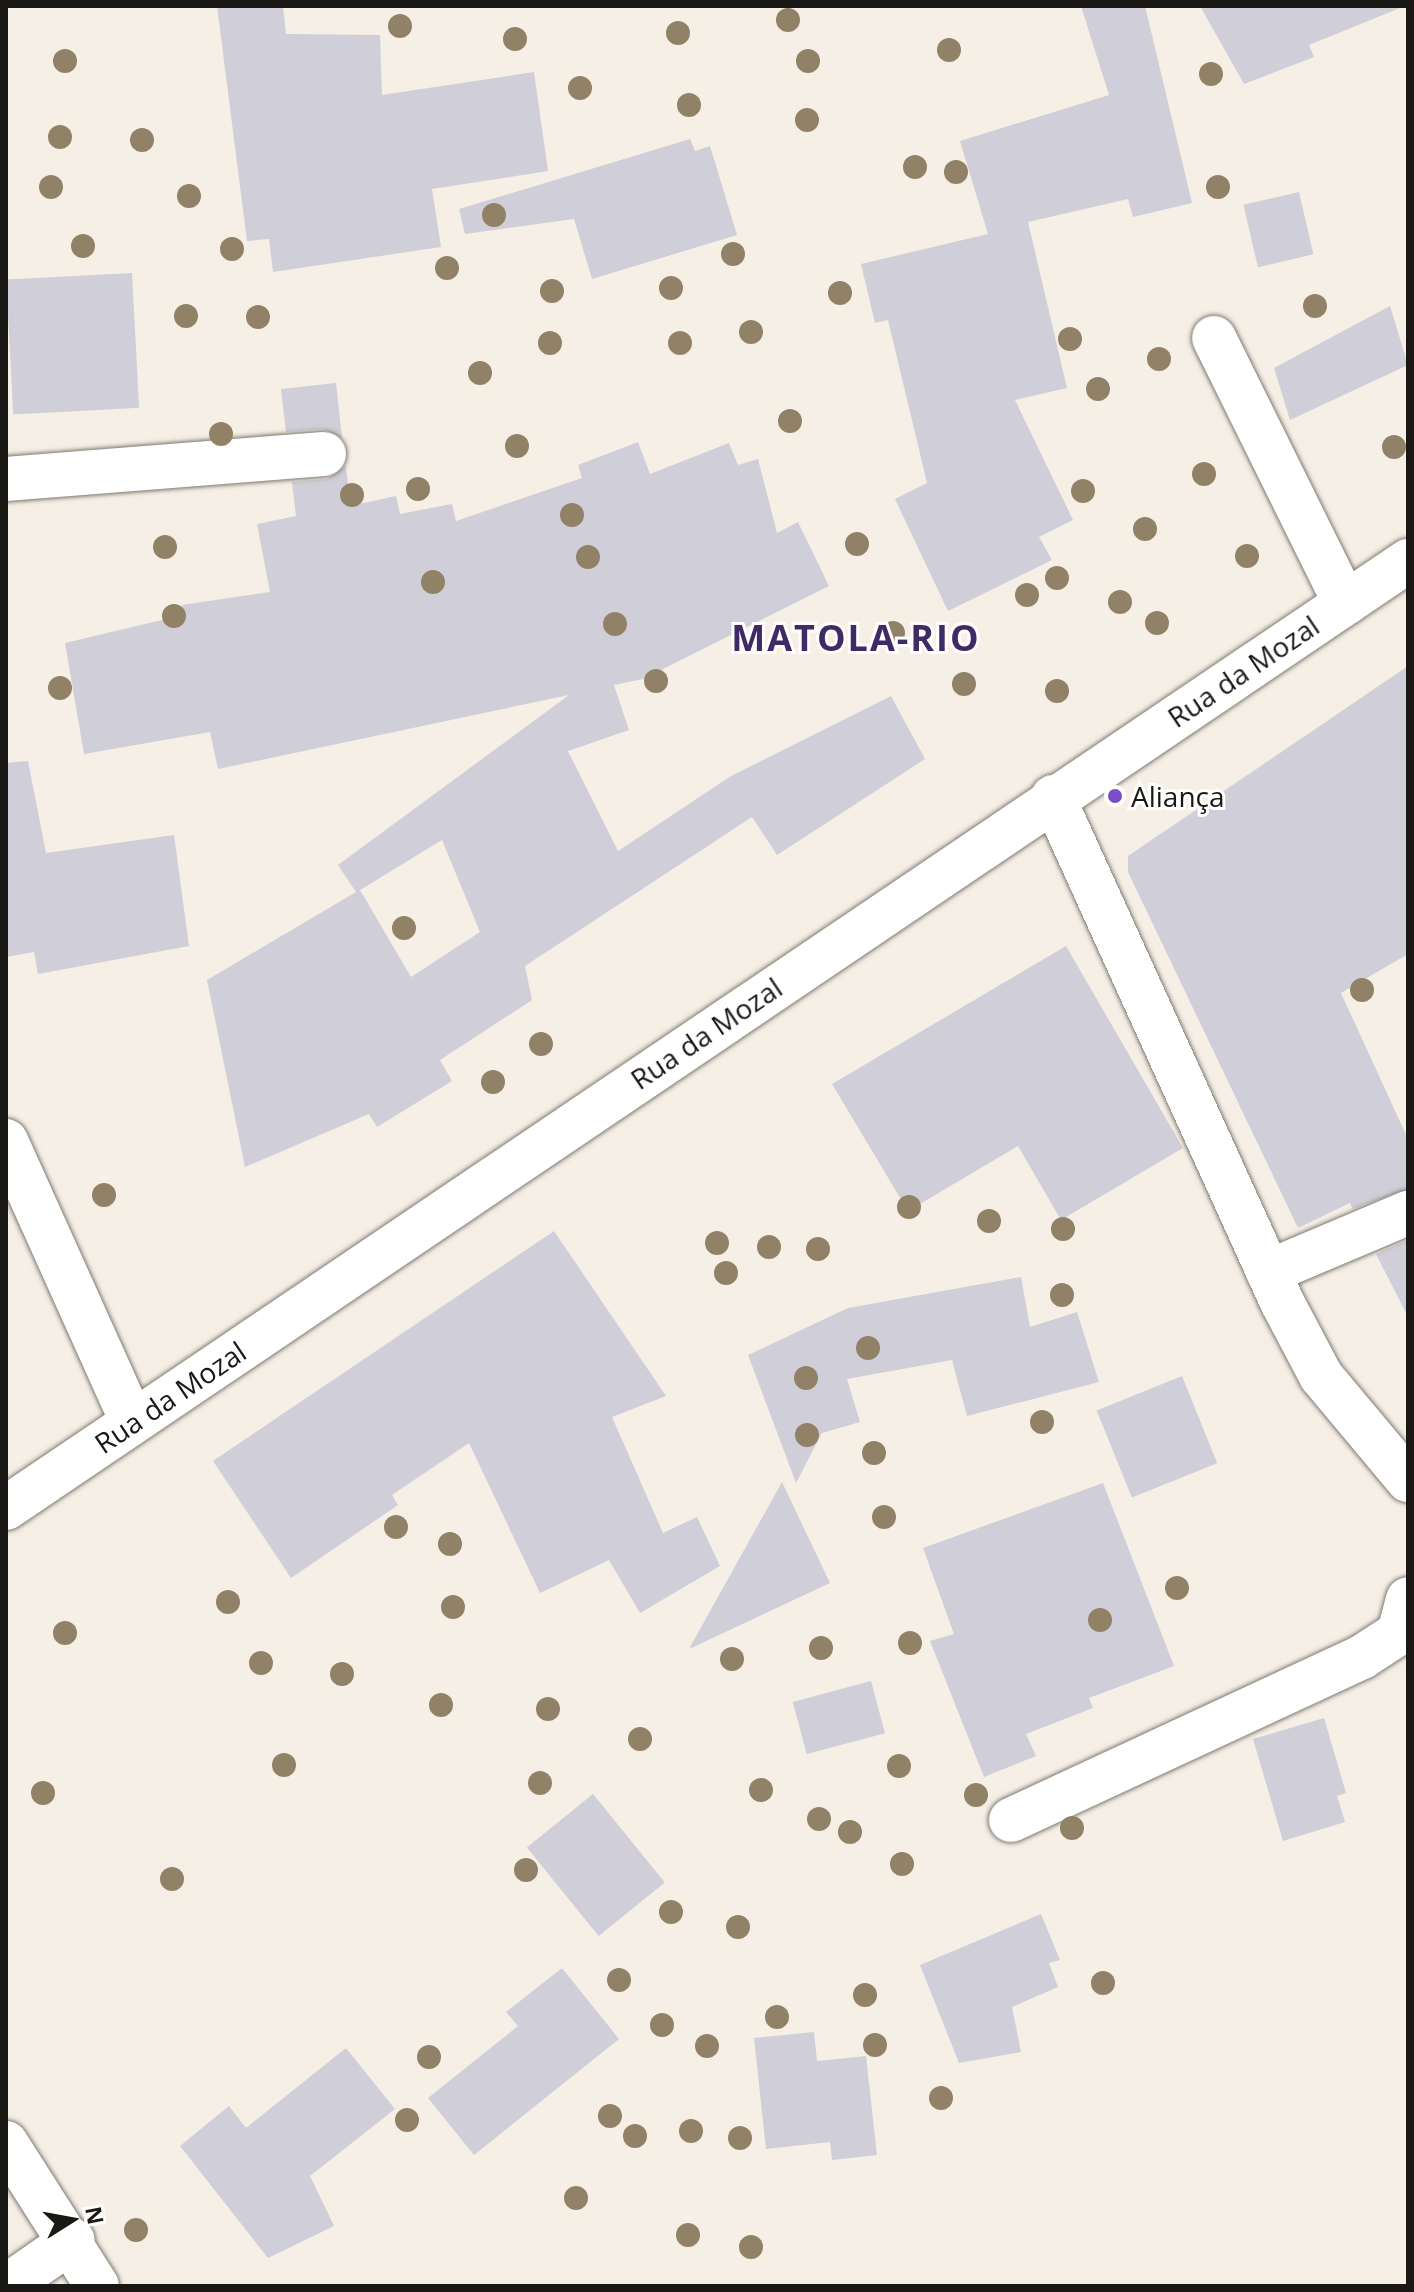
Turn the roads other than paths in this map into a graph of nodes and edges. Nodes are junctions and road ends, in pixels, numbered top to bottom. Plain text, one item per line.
1 (1214, 338) dead end
2 (324, 454) dead end
3 (6, 479) edge
4 (1408, 561) edge
5 (1345, 603) junction
6 (1053, 797) junction
7 (6, 1141) edge
8 (1408, 1213) edge
9 (1268, 1272) junction
10 (132, 1421) junction
11 (1408, 1480) edge
12 (6, 1508) edge
13 (1408, 1599) edge
14 (1011, 1820) dead end
15 (6, 2143) edge
16 (73, 2240) junction
17 (7, 2286) edge
18 (97, 2286) edge

1 - 5 street
2 - 3 street
4 - 5 street, Rua da Mozal
5 - 6 street, Rua da Mozal
6 - 9 street
6 - 10 street, Rua da Mozal
7 - 10 street
8 - 9 street
9 - 11 street
10 - 12 street, Rua da Mozal
13 - 14 street
15 - 16 street
16 - 17 street
16 - 18 street

